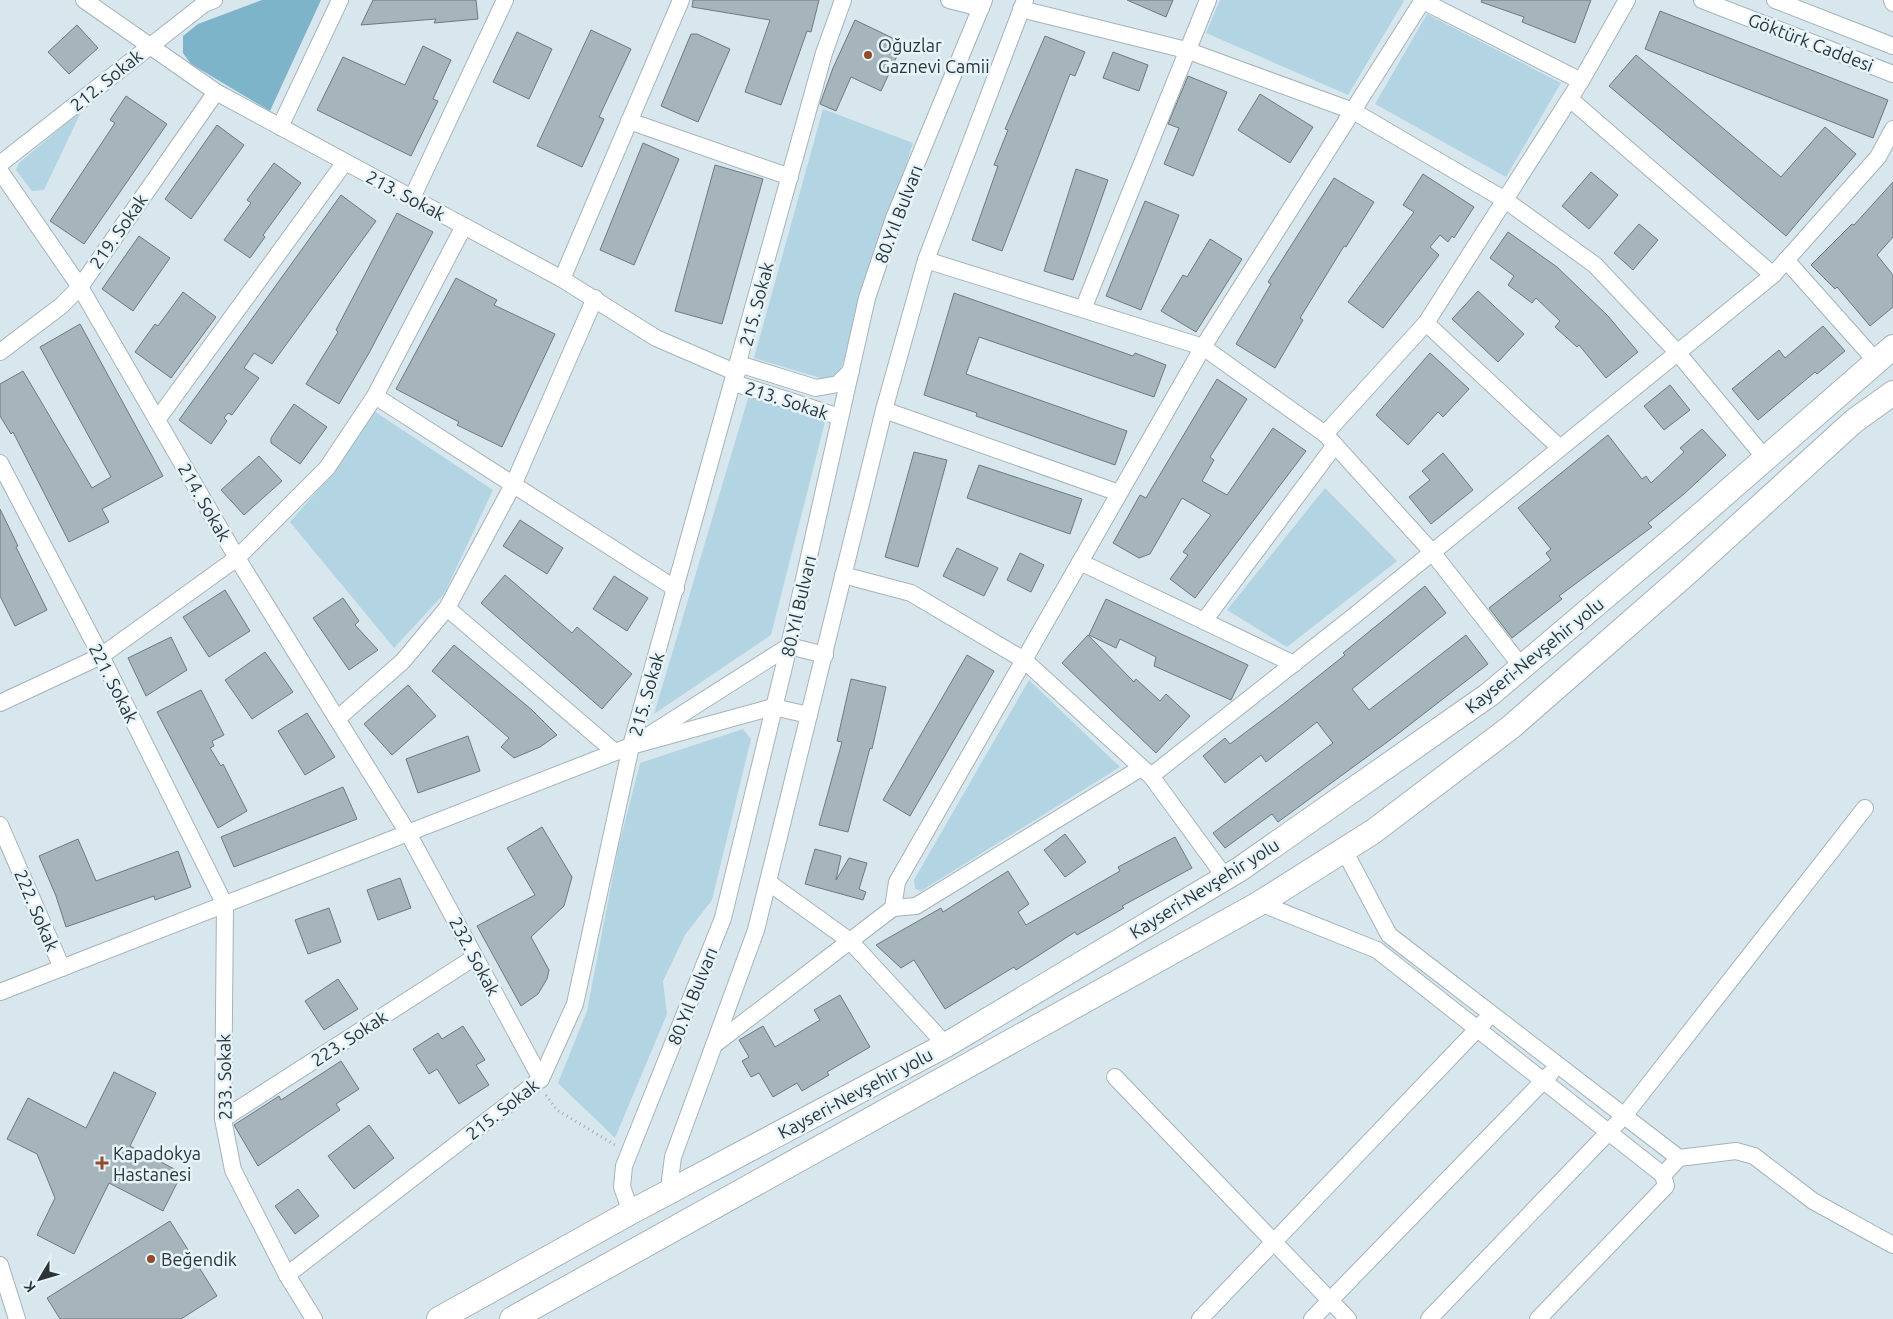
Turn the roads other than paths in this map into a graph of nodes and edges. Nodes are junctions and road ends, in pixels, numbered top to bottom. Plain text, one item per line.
1 (214, 0) edge
2 (340, 0) edge
3 (505, 0) edge
4 (681, 0) edge
5 (844, 0) edge
6 (949, 0) edge
7 (1208, 0) edge
8 (1422, 0) edge
9 (1627, 0) edge
10 (1702, 0) edge
11 (1775, 0) edge
12 (89, 2) edge
13 (982, 4) edge
14 (1023, 4) edge
15 (148, 45) junction
16 (1893, 46) edge
17 (1186, 50) junction
18 (1893, 74) edge
19 (1582, 81) junction
20 (216, 92) junction
21 (1570, 99) junction
22 (1353, 111) junction
23 (629, 121) junction
24 (280, 127) junction
25 (1893, 129) edge
26 (346, 162) junction
27 (0, 164) edge
28 (0, 171) edge
29 (790, 177) junction
30 (412, 198) junction
31 (1505, 200) junction
32 (464, 226) junction
33 (926, 260) junction
34 (1786, 260) junction
35 (1773, 275) junction
36 (562, 280) junction
37 (80, 287) junction
38 (595, 298) junction
39 (1083, 309) junction
40 (1426, 323) junction
41 (1203, 347) junction
42 (0, 352) edge
43 (1677, 352) junction
44 (1884, 354) edge
45 (851, 371) junction
46 (737, 373) junction
47 (1893, 393) edge
48 (375, 396) junction
49 (884, 410) junction
50 (840, 417) junction
51 (157, 420) junction
52 (1330, 439) junction
53 (1559, 447) junction
54 (1765, 458) junction
55 (0, 463) edge
56 (514, 484) junction
57 (1119, 493) junction
58 (1432, 552) junction
59 (238, 558) junction
60 (1080, 562) junction
61 (843, 576) junction
62 (676, 589) junction
63 (447, 608) junction
64 (1204, 621) junction
65 (790, 646) junction
66 (825, 655) junction
67 (101, 656) junction
68 (1024, 660) junction
69 (1294, 664) junction
70 (1522, 667) junction
71 (0, 703) edge
72 (773, 707) junction
73 (809, 715) junction
74 (337, 719) junction
75 (632, 746) junction
76 (615, 752) junction
77 (1146, 772) junction
78 (1864, 808) dead end
79 (0, 825) edge
80 (408, 833) junction
81 (1344, 850) junction
82 (1225, 877) junction
83 (768, 882) junction
84 (1260, 903) junction
85 (225, 905) junction
86 (893, 908) junction
87 (850, 941) junction
88 (475, 957) junction
89 (62, 968) junction
90 (0, 992) edge
91 (1491, 1013) junction
92 (1478, 1029) junction
93 (714, 1045) junction
94 (946, 1045) junction
95 (1558, 1065) junction
96 (1115, 1077) dead end
97 (541, 1080) junction
98 (1544, 1081) junction
99 (1624, 1116) junction
100 (223, 1119) junction
101 (1609, 1132) junction
102 (1680, 1158) junction
103 (1663, 1175) junction
104 (673, 1190) junction
105 (631, 1212) junction
106 (689, 1220) junction
107 (1274, 1242) junction
108 (647, 1243) junction
109 (1893, 1245) edge
110 (0, 1265) edge
111 (287, 1275) junction
112 (1330, 1301) junction
113 (312, 1318) edge
114 (17, 1319) edge
115 (439, 1319) edge
116 (512, 1319) edge
117 (1200, 1319) edge
118 (1312, 1319) edge
119 (1348, 1319) edge
120 (1429, 1319) edge
121 (1538, 1319) edge

1 - 15 street, 212. Sokak
2 - 24 street
3 - 30 street
4 - 23 street
5 - 29 street, 215. Sokak
6 - 13 street
7 - 17 street
8 - 19 street
8 - 22 street
9 - 19 street
10 - 18 street, Göktürk Caddesi
11 - 16 street, Göktürk Caddesi
12 - 15 street, 213. Sokak
13 - 45 street, 80.Yıl Bulvarı
14 - 17 street
14 - 33 street, 80.Yıl Bulvarı
15 - 20 street, 213. Sokak
15 - 27 street, 212. Sokak
17 - 22 street
17 - 39 street
19 - 21 street
20 - 24 street, 213. Sokak
20 - 37 street, 219. Sokak
21 - 31 street
21 - 35 street
22 - 31 street
22 - 41 street
23 - 29 street
23 - 36 street
24 - 26 street, 213. Sokak
25 - 34 street
26 - 30 street, 213. Sokak
26 - 51 street
28 - 37 street, 214. Sokak
29 - 46 street, 215. Sokak
30 - 32 street, 213. Sokak
31 - 40 street
31 - 43 street
32 - 36 street, 213. Sokak
32 - 48 street
33 - 39 street
33 - 49 street, 80.Yıl Bulvarı
34 - 35 street
34 - 44 street
35 - 43 street
36 - 38 street, 213. Sokak
37 - 42 street, 219. Sokak
37 - 51 street, 214. Sokak
38 - 46 street, 213. Sokak
38 - 56 street
39 - 41 street
40 - 52 street
40 - 53 street
41 - 52 street
41 - 57 street
43 - 53 street
43 - 54 street
44 - 54 highway, Kayseri-Nevşehir yolu
45 - 46 street, 213. Sokak
45 - 50 street, 80.Yıl Bulvarı
46 - 50 street, 213. Sokak
46 - 62 street, 215. Sokak
47 - 81 highway, Kayseri-Nevşehir yolu
48 - 56 street
48 - 59 street
49 - 57 street
49 - 61 street, 80.Yıl Bulvarı
50 - 65 street, 80.Yıl Bulvarı
51 - 59 street, 214. Sokak
52 - 58 street
52 - 64 street
53 - 58 street
54 - 70 highway, Kayseri-Nevşehir yolu
55 - 67 street, 221. Sokak
56 - 62 street
56 - 63 street
57 - 60 street
58 - 69 street
58 - 70 street
59 - 67 street
59 - 74 street, 214. Sokak
60 - 64 street
60 - 68 street
61 - 66 street, 80.Yıl Bulvarı
61 - 68 street
62 - 75 street, 215. Sokak
63 - 74 street
63 - 76 street
64 - 69 street
65 - 66 street
65 - 72 street, 80.Yıl Bulvarı
65 - 75 street
66 - 73 street, 80.Yıl Bulvarı
67 - 71 street
67 - 85 street, 221. Sokak
68 - 77 street
68 - 86 street
69 - 77 street
70 - 82 highway, Kayseri-Nevşehir yolu
72 - 73 street
72 - 75 street
72 - 105 street, 80.Yıl Bulvarı
73 - 83 street, 80.Yıl Bulvarı
74 - 80 street, 214. Sokak
75 - 76 street
75 - 97 street, 215. Sokak
76 - 80 street
77 - 82 street
77 - 86 street
78 - 99 street
79 - 89 street, 222. Sokak
80 - 85 street
80 - 88 street, 232. Sokak
81 - 84 highway, Kayseri-Nevşehir yolu
81 - 91 street
82 - 94 highway, Kayseri-Nevşehir yolu
83 - 87 street
83 - 93 street, 80.Yıl Bulvarı
84 - 92 street
84 - 106 highway, Kayseri-Nevşehir yolu
85 - 89 street
85 - 100 street, 233. Sokak
86 - 87 street
87 - 93 street
87 - 94 street
88 - 97 street, 232. Sokak
88 - 100 street, 223. Sokak
89 - 90 street
91 - 92 street
91 - 95 street
92 - 98 street
92 - 107 street
93 - 104 street, 80.Yıl Bulvarı
94 - 104 highway, Kayseri-Nevşehir yolu
95 - 98 street
95 - 99 street
96 - 107 street
97 - 111 street, 215. Sokak
98 - 101 street
98 - 112 street
99 - 101 street
99 - 102 street
100 - 111 street, 233. Sokak
101 - 103 street
101 - 120 street
102 - 103 street
102 - 109 street
103 - 121 street
104 - 105 highway, Kayseri-Nevşehir yolu
104 - 106 highway
105 - 108 highway
105 - 115 highway, Kayseri-Nevşehir yolu
106 - 108 highway, Kayseri-Nevşehir yolu
107 - 112 street
107 - 117 street
108 - 116 highway, Kayseri-Nevşehir yolu
110 - 114 street
111 - 113 street, 233. Sokak
112 - 118 street
112 - 119 street

